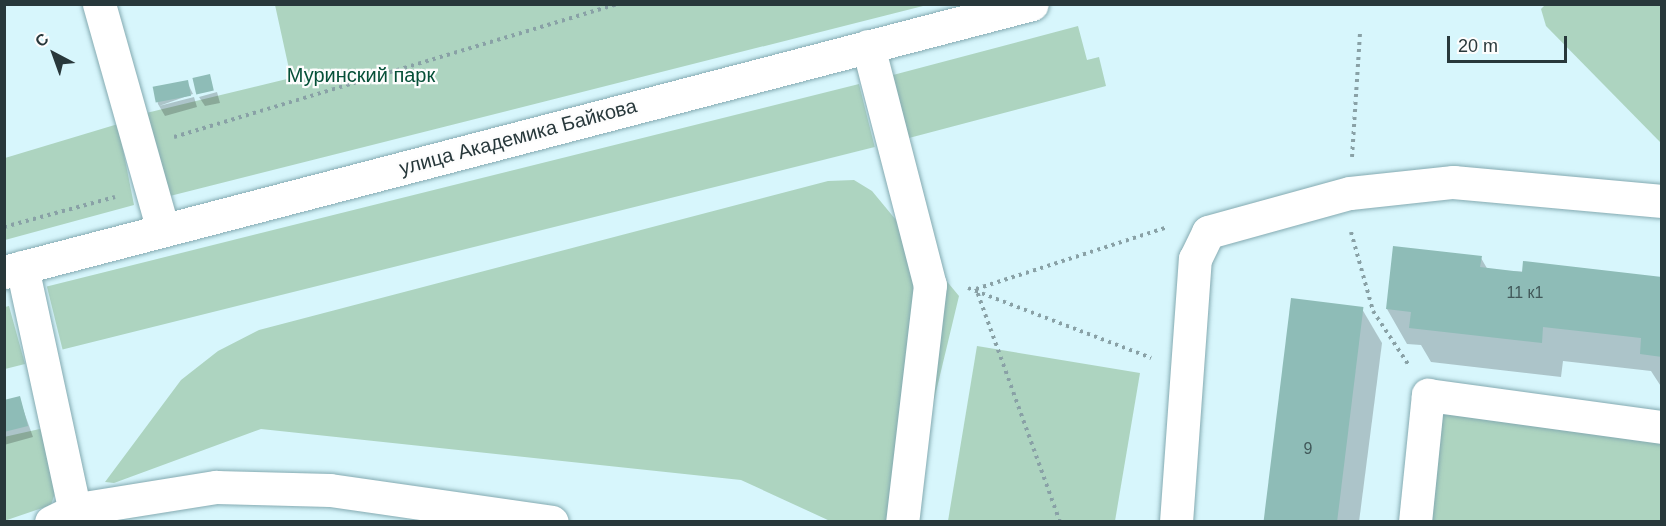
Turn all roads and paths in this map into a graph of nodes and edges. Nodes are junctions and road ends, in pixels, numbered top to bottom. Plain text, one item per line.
1 (99, 4) edge
2 (616, 4) edge
3 (1032, 4) edge
4 (868, 46) junction
5 (139, 147) junction
6 (151, 188) junction
7 (1662, 201) edge
8 (4, 227) edge
9 (163, 230) junction
10 (1208, 232) junction
11 (13, 269) edge
12 (930, 285) junction
13 (976, 289) junction
14 (1188, 373) junction
15 (1662, 428) edge
16 (68, 518) edge
17 (552, 522) edge
18 (902, 522) edge
19 (1060, 522) edge
20 (1176, 522) edge
21 (1415, 522) edge

1 - 5 street
2 - 5 path
3 - 4 street, улица Академика Байкова
4 - 9 street, улица Академика Байкова
4 - 12 street
5 - 6 street
6 - 8 path
6 - 9 street
7 - 10 street
9 - 11 street, улица Академика Байкова
10 - 13 path
10 - 14 street
11 - 16 street
12 - 13 path
12 - 18 street
13 - 14 path
13 - 19 path
14 - 20 street
15 - 21 street
16 - 17 street

